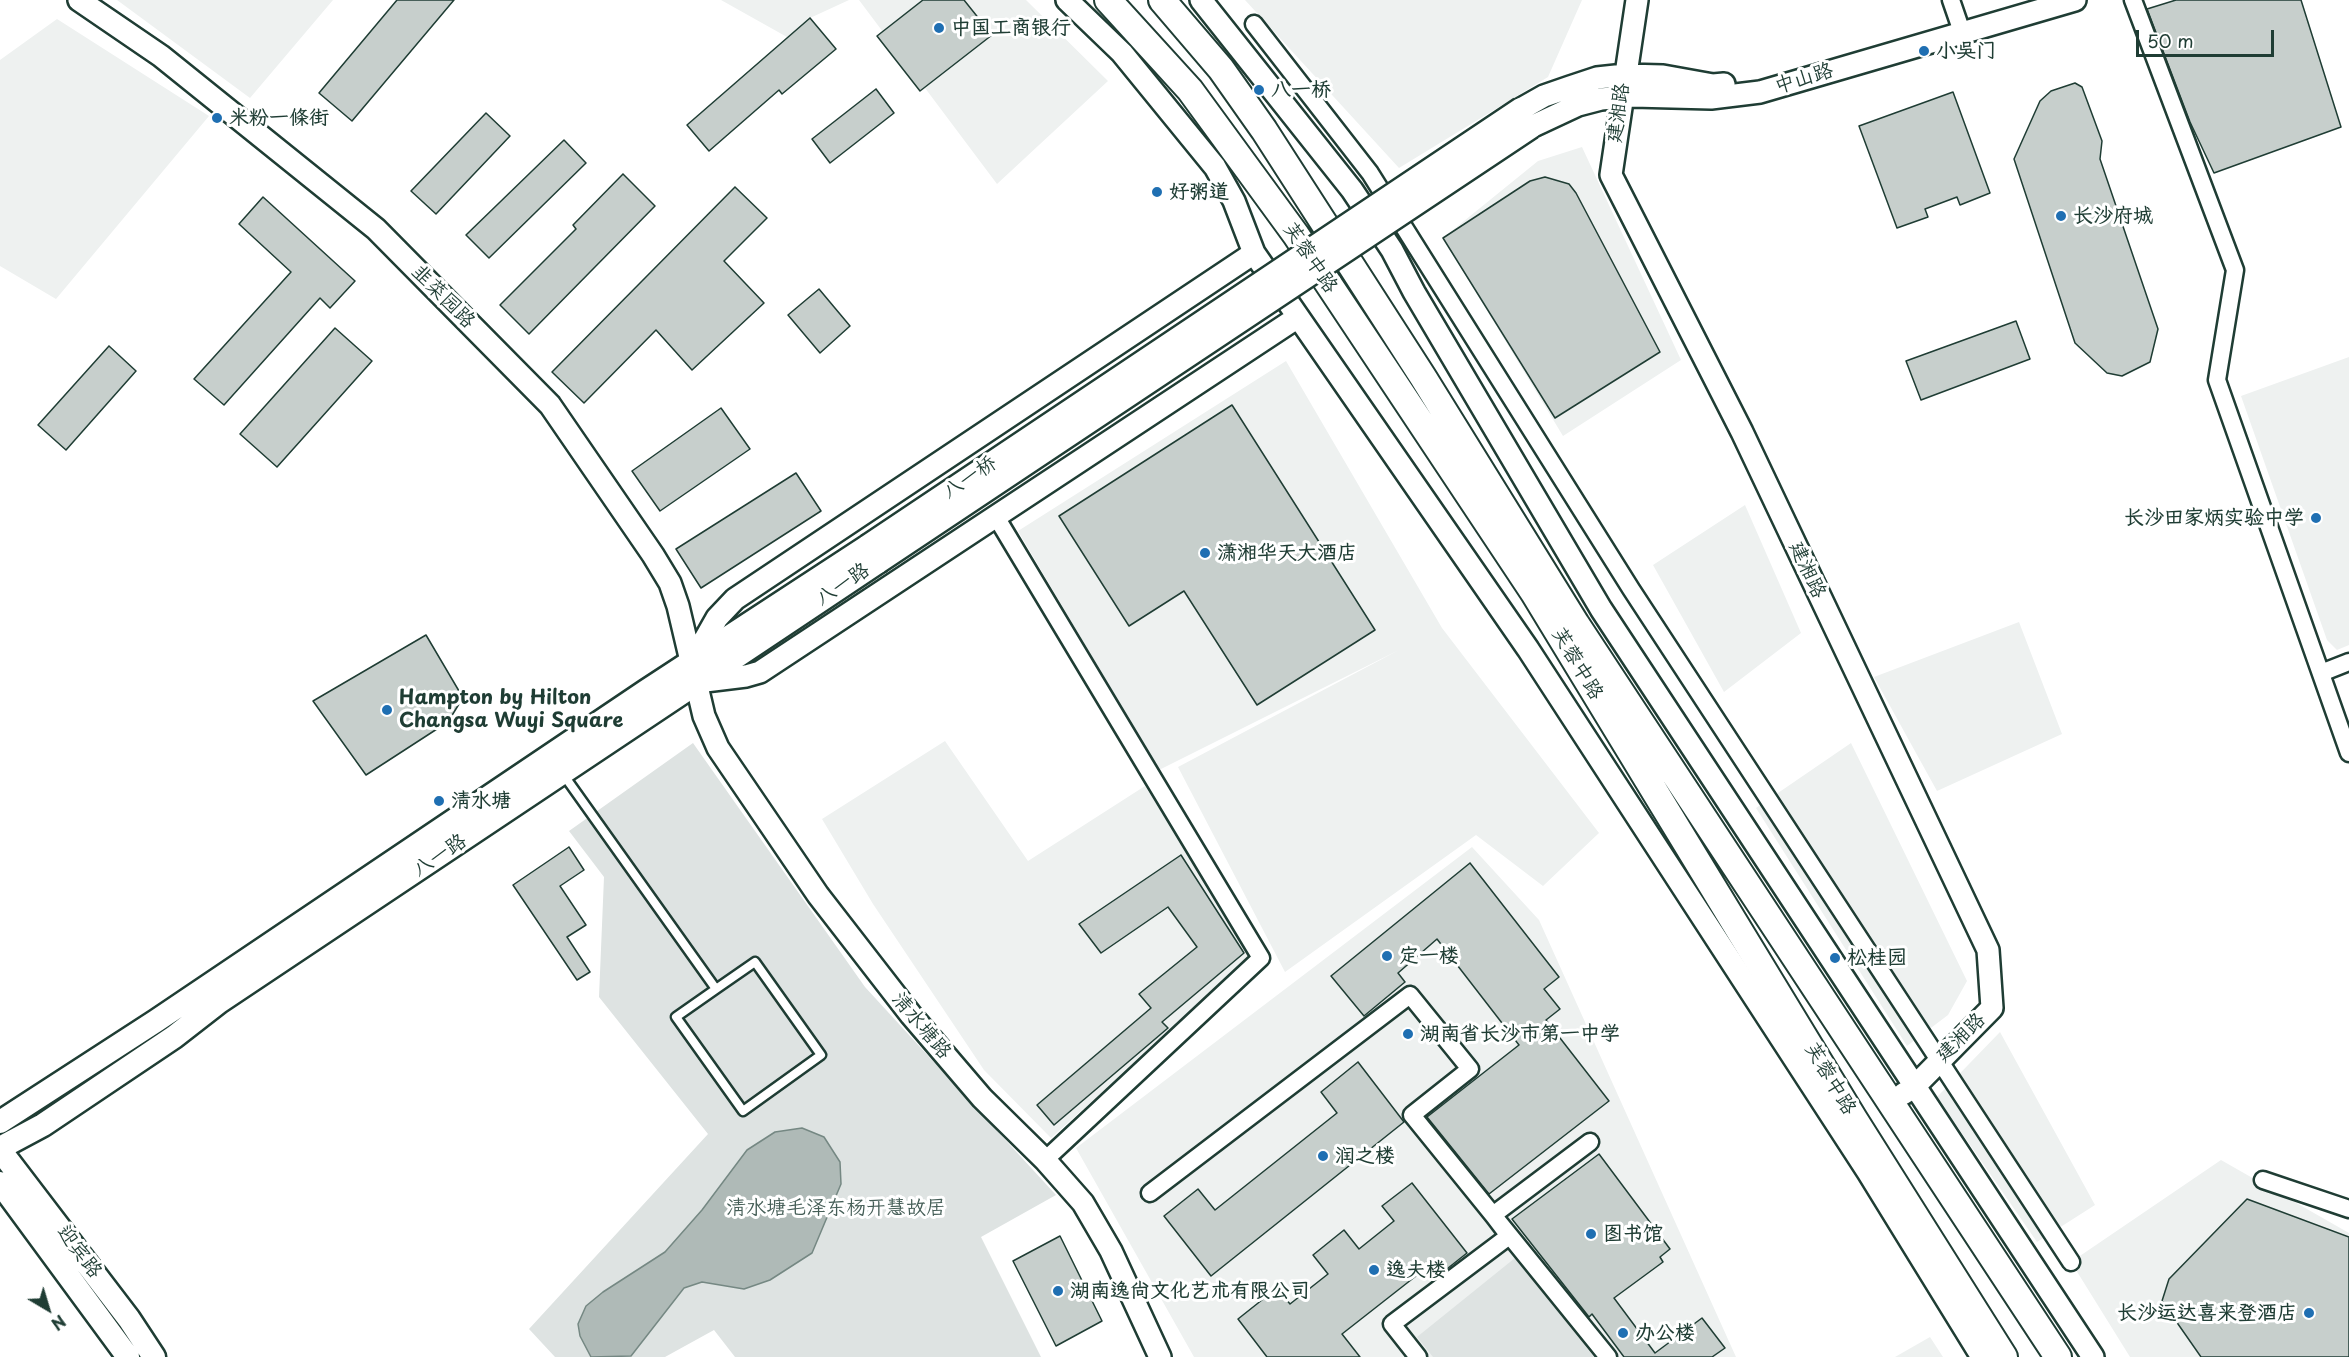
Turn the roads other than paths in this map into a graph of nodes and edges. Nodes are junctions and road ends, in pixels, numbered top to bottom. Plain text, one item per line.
1 (80, 0) edge
2 (1067, 0) edge
3 (1108, 0) edge
4 (1162, 0) edge
5 (1201, 0) edge
6 (1637, 0) edge
7 (1952, 0) edge
8 (2031, 0) edge
9 (2075, 0) edge
10 (2133, 0) edge
11 (1254, 24) dead end
12 (1960, 26) junction
13 (1625, 75) junction
14 (1622, 97) junction
15 (1526, 118) junction
16 (1254, 253) junction
17 (1298, 317) junction
18 (995, 515) junction
19 (873, 554) joint
20 (2349, 662) edge
21 (694, 672) junction
22 (2321, 673) junction
23 (2349, 753) edge
24 (563, 773) junction
25 (716, 989) junction
26 (1940, 1058) junction
27 (1914, 1087) junction
28 (1890, 1102) junction
29 (0, 1122) edge
30 (1590, 1142) dead end
31 (0, 1149) edge
32 (1045, 1160) junction
33 (2263, 1180) dead end
34 (0, 1183) edge
35 (1150, 1193) dead end
36 (2349, 1209) edge
37 (1493, 1215) junction
38 (1509, 1236) junction
39 (2071, 1262) dead end
40 (128, 1357) edge
41 (154, 1357) edge
42 (1160, 1357) edge
43 (1418, 1357) edge
44 (1608, 1357) edge
45 (1982, 1357) edge
46 (2004, 1357) edge
47 (2058, 1357) edge
48 (2093, 1357) edge

1 - 21 street, 韭菜园路
2 - 16 street
3 - 46 main road, 芙蓉中路
4 - 28 main road, 芙蓉中路
5 - 27 street
6 - 13 street, 建湘路
7 - 12 street
8 - 12 street, 中山路
9 - 12 street, 中山路
10 - 22 street
11 - 26 street
12 - 13 street, 中山路
12 - 14 street, 中山路
13 - 14 street, 建湘路
13 - 15 street, 中山路
14 - 15 street, 中山路
14 - 26 street, 建湘路
15 - 19 main road, 八一桥, bridge
16 - 17 street
16 - 21 street
17 - 18 street
17 - 45 street
18 - 21 street
18 - 32 street
19 - 21 main road, 八一路
20 - 22 street
21 - 24 main road, 八一路
21 - 29 main road, 八一路
21 - 32 street, 清水塘路
22 - 23 street
24 - 25 lane
24 - 31 main road, 八一路
25 - 25 lane
26 - 27 street, 建湘路
26 - 39 street
27 - 28 street, 建湘路
27 - 48 street
28 - 47 main road, 芙蓉中路
30 - 37 street
31 - 41 main road, 迎宾路
32 - 42 street, 清水塘路
33 - 36 street
34 - 40 main road, 迎宾路
35 - 37 street
37 - 38 street
38 - 43 street
38 - 44 street

